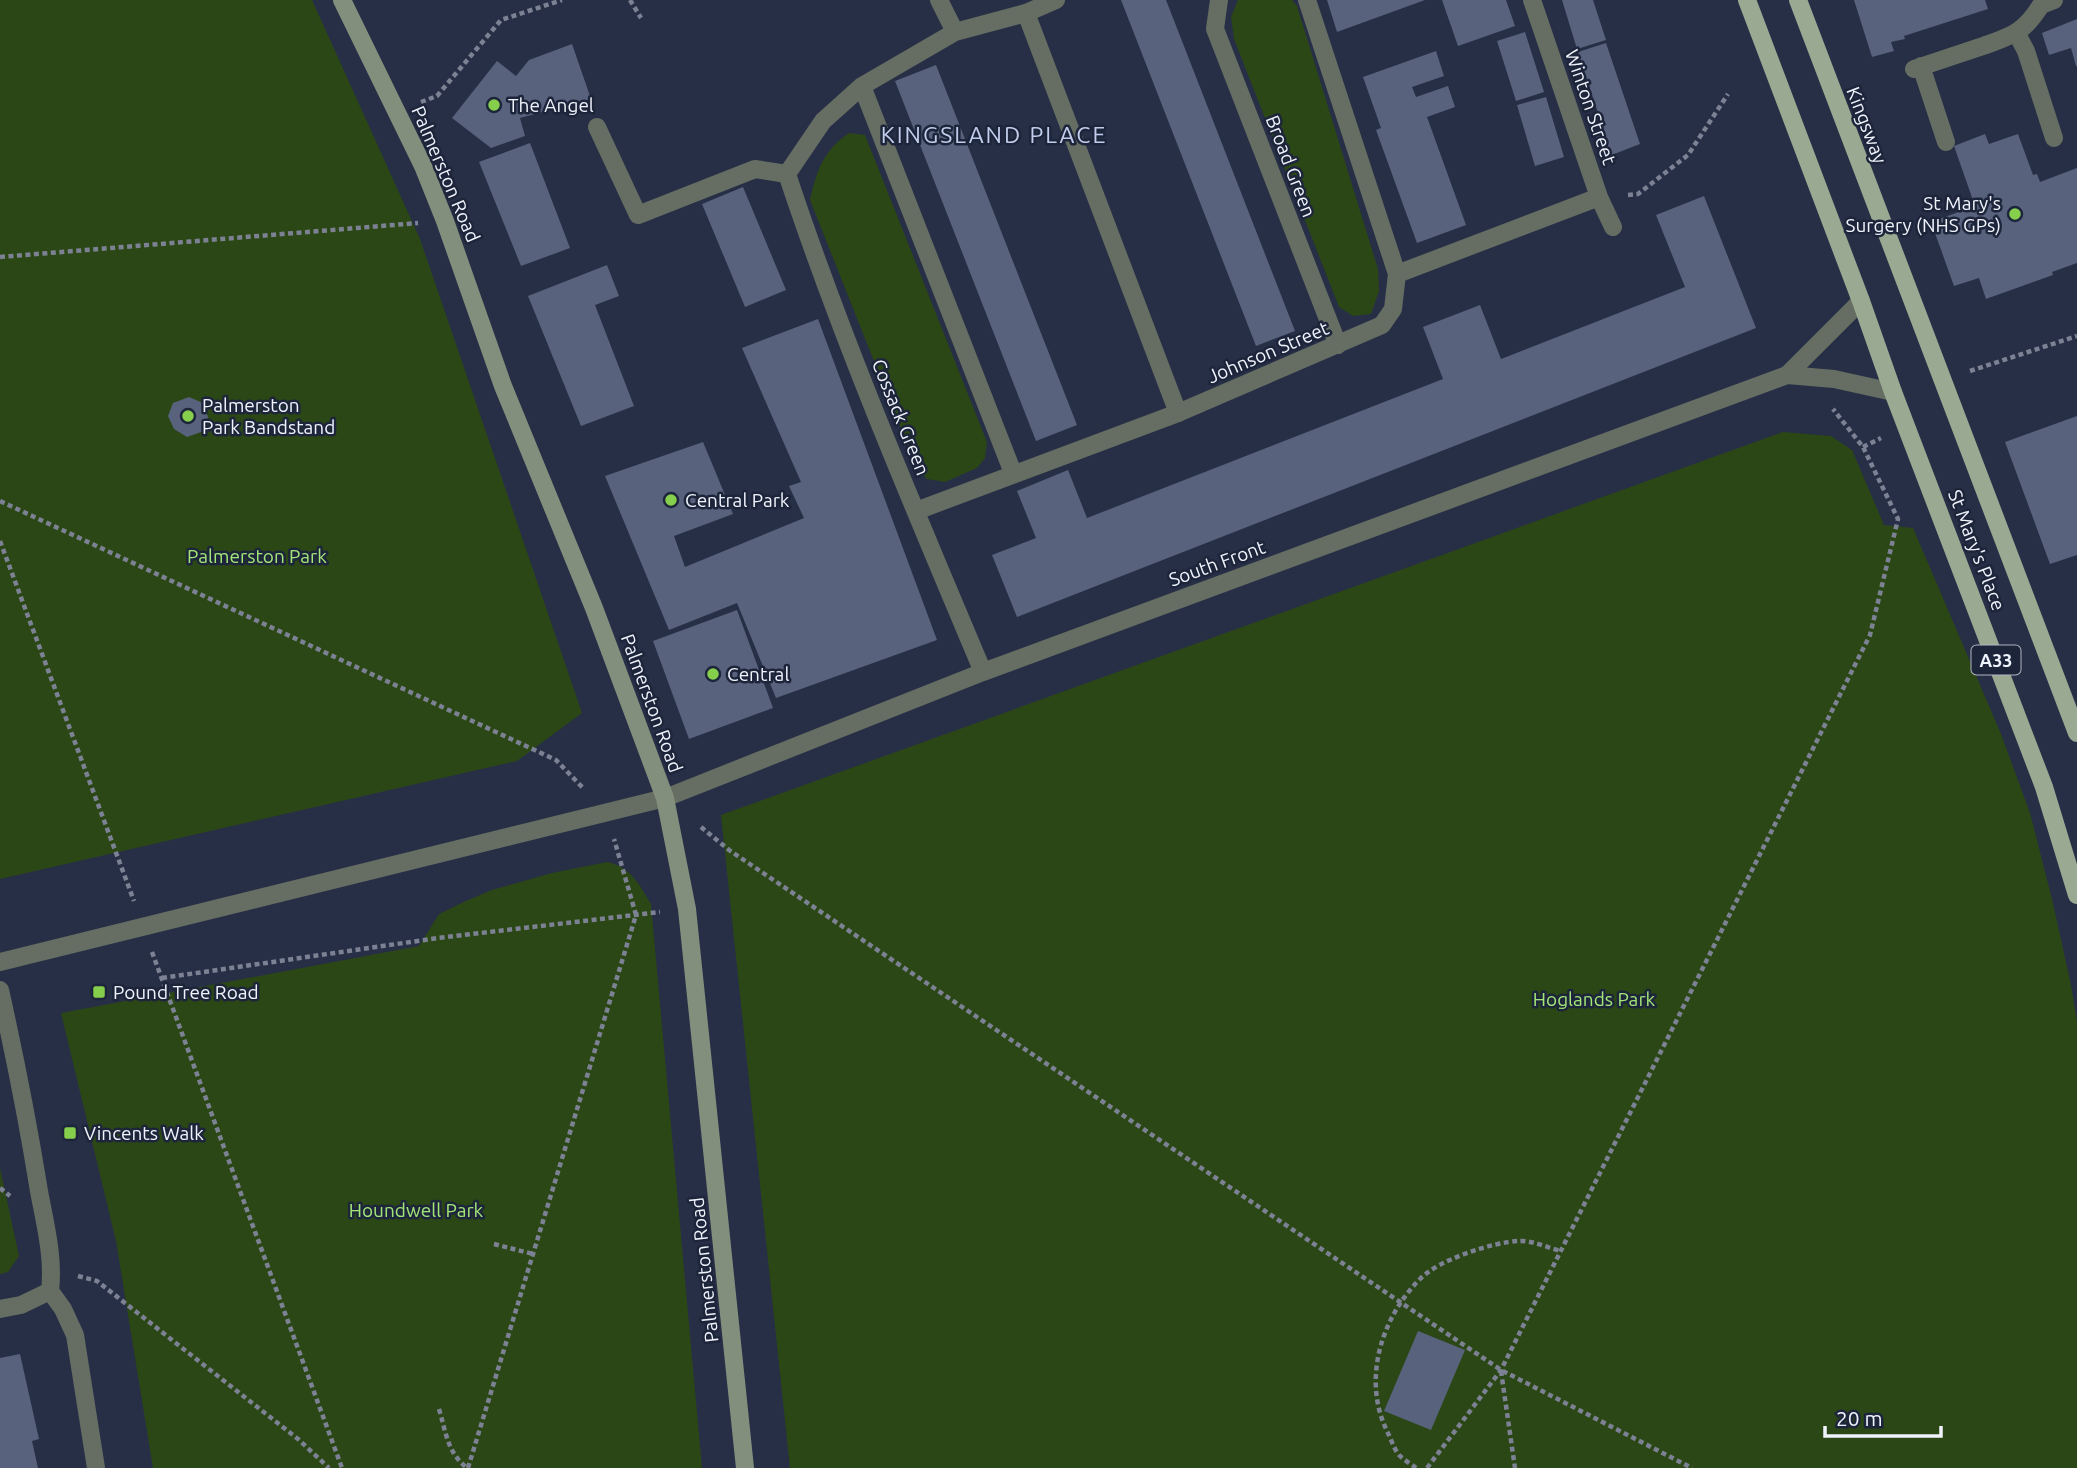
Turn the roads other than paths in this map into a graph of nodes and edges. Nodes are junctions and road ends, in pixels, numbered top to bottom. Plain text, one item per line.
1 (342, 0) edge
2 (939, 0) edge
3 (1056, 0) edge
4 (1219, 0) edge
5 (1307, 0) edge
6 (1532, 0) edge
7 (1747, 0) edge
8 (1798, 0) edge
9 (2045, 2) edge
10 (1026, 13) junction
11 (955, 32) junction
12 (2017, 34) junction
13 (862, 86) junction
14 (597, 127) dead end
15 (2054, 138) dead end
16 (1946, 142) dead end
17 (787, 174) junction
18 (1599, 197) junction
19 (1613, 227) dead end
20 (1396, 274) junction
21 (1861, 300) junction
22 (1912, 304) joint
23 (1338, 345) junction
24 (1787, 375) junction
25 (1893, 392) junction
26 (1178, 413) junction
27 (1013, 472) junction
28 (916, 511) junction
29 (983, 672) junction
30 (2075, 722) edge
31 (665, 798) junction
32 (2077, 895) edge
33 (0, 962) edge
34 (0, 990) edge
35 (51, 1291) junction
36 (0, 1309) edge
37 (96, 1468) edge
38 (745, 1468) edge

1 - 31 street, Palmerston Road
2 - 11 street
3 - 10 street
4 - 23 street, Broad Green
5 - 20 street
6 - 18 street, Winton Street
7 - 21 main road, A33
8 - 22 main road, Kingsway / A33
9 - 12 street
10 - 11 street
10 - 26 street
11 - 13 street
12 - 15 street
12 - 16 street
13 - 17 street
13 - 27 street
14 - 17 street
17 - 28 street, Cossack Green
18 - 19 street, Winton Street
18 - 20 street
20 - 23 street, Johnson Street
21 - 24 street, South Front
21 - 25 main road, St Mary's Place / A33
22 - 30 main road, St Mary's Place / A33
23 - 26 street, Johnson Street
24 - 25 street, South Front
24 - 29 street, South Front
25 - 32 main road, St Mary's Place / A33
26 - 27 street, Johnson Street
27 - 28 street, Johnson Street
28 - 29 street, Cossack Green
29 - 31 street, South Front
31 - 33 street
31 - 38 street, Palmerston Road
34 - 35 street
35 - 36 street
35 - 37 street

